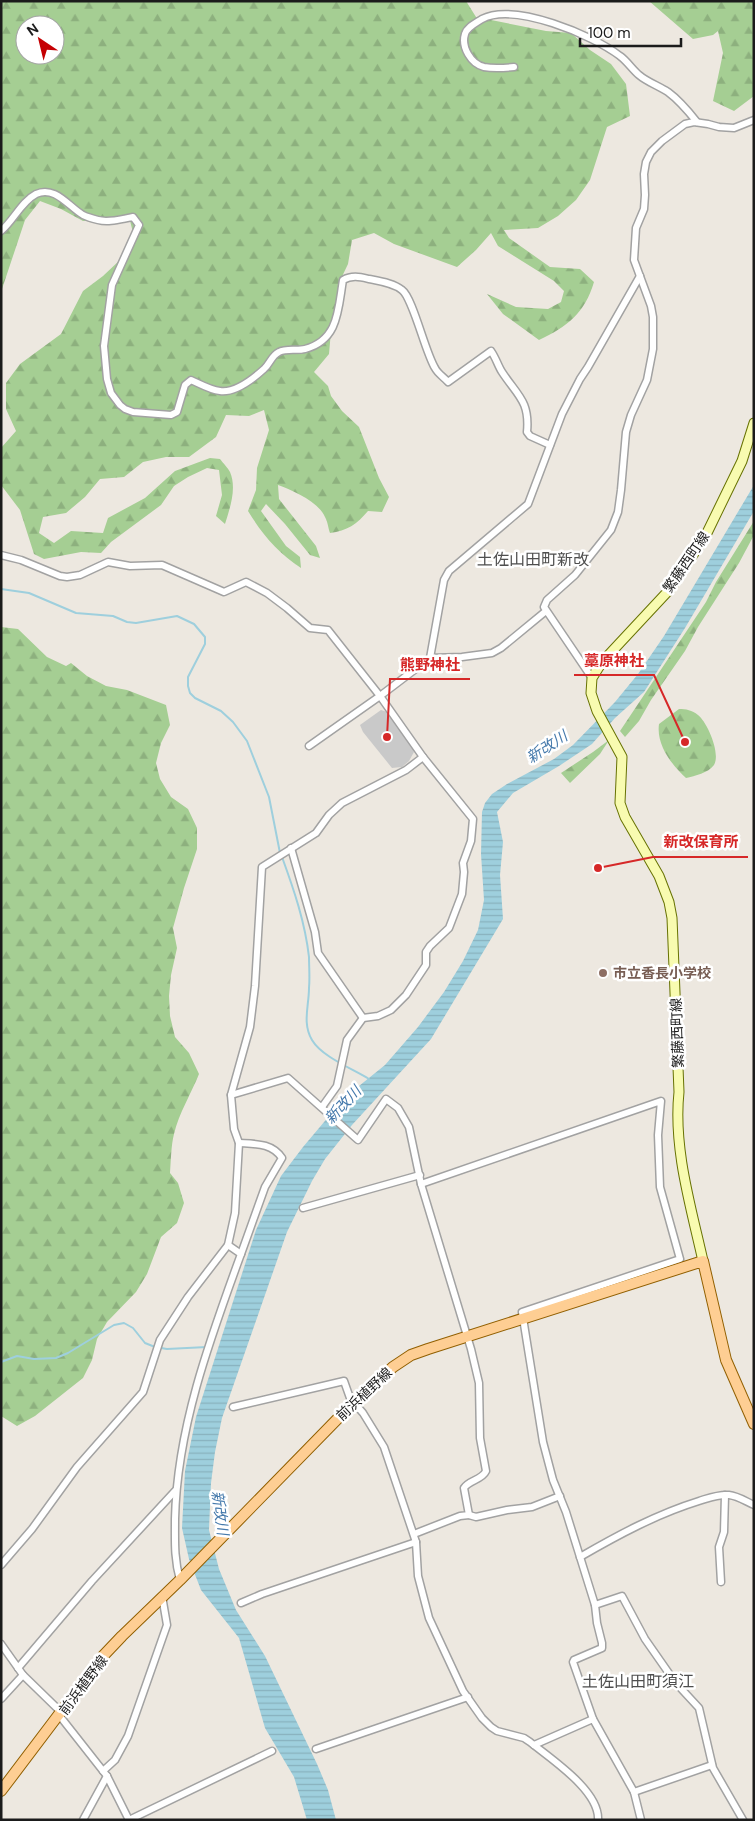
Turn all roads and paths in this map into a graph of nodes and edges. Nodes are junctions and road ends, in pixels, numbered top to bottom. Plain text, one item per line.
1 (514, 68) dead end
2 (754, 120) edge
3 (697, 122) junction
4 (1, 231) edge
5 (640, 276) junction
6 (754, 423) edge
7 (550, 445) junction
8 (1, 555) edge
9 (546, 611) junction
10 (430, 658) junction
11 (592, 678) junction
12 (380, 696) junction
13 (309, 746) dead end
14 (423, 757) junction
15 (292, 848) junction
16 (363, 1018) junction
17 (231, 1095) junction
18 (322, 1108) junction
19 (239, 1143) junction
20 (420, 1176) junction
21 (421, 1184) junction
22 (303, 1208) dead end
23 (228, 1244) junction
24 (241, 1254) junction
25 (703, 1261) junction
26 (522, 1318) junction
27 (467, 1335) junction
28 (353, 1404) junction
29 (233, 1407) dead end
30 (754, 1424) edge
31 (176, 1490) junction
32 (725, 1495) junction
33 (560, 1496) junction
34 (754, 1504) edge
35 (469, 1515) junction
36 (414, 1534) junction
37 (416, 1542) junction
38 (580, 1557) junction
39 (1, 1565) edge
40 (182, 1577) junction
41 (721, 1582) dead end
42 (162, 1596) junction
43 (241, 1603) dead end
44 (595, 1605) junction
45 (1, 1644) edge
46 (18, 1668) junction
47 (23, 1675) junction
48 (468, 1697) junction
49 (1, 1699) edge
50 (60, 1714) junction
51 (593, 1720) junction
52 (534, 1745) junction
53 (316, 1749) dead end
54 (272, 1751) dead end
55 (712, 1766) junction
56 (105, 1774) junction
57 (1, 1791) edge
58 (634, 1792) junction
59 (83, 1820) edge
60 (598, 1820) edge
61 (641, 1820) edge
62 (743, 1820) edge

1 - 3 street
2 - 3 street
3 - 5 street
4 - 7 street
5 - 7 street
5 - 9 street
6 - 11 main road, 繁藤西町線
7 - 10 street
8 - 12 street
9 - 10 street
9 - 11 street
10 - 12 street
11 - 25 main road, 繁藤西町線
12 - 13 street
12 - 14 street
14 - 15 street
14 - 16 street
15 - 16 street
15 - 17 street
16 - 18 street
17 - 18 street
17 - 19 street
18 - 20 street
19 - 23 street
19 - 24 street
20 - 21 street
20 - 22 street
21 - 26 street
21 - 27 street
23 - 24 street
23 - 39 street
24 - 31 street
25 - 26 main road, 前浜植野線
25 - 30 main road
26 - 27 main road, 前浜植野線
26 - 33 street
27 - 28 main road, 前浜植野線
27 - 35 street
28 - 29 street
28 - 36 street
28 - 40 main road, 前浜植野線
31 - 40 street
31 - 46 street
32 - 34 street
32 - 38 street
32 - 41 street
33 - 35 street
33 - 38 street
35 - 36 street
36 - 37 street
37 - 43 street
37 - 48 street
38 - 44 street
40 - 42 main road, 前浜植野線
42 - 50 main road, 前浜植野線
42 - 56 street
44 - 51 street
44 - 55 street
45 - 46 street
46 - 47 street
47 - 49 street
47 - 50 street
48 - 52 street
48 - 53 street
50 - 56 street
50 - 57 main road, 前浜植野線
51 - 52 street
51 - 58 street
52 - 60 street
54 - 56 street
55 - 58 street
55 - 62 street
56 - 59 street
58 - 61 street

